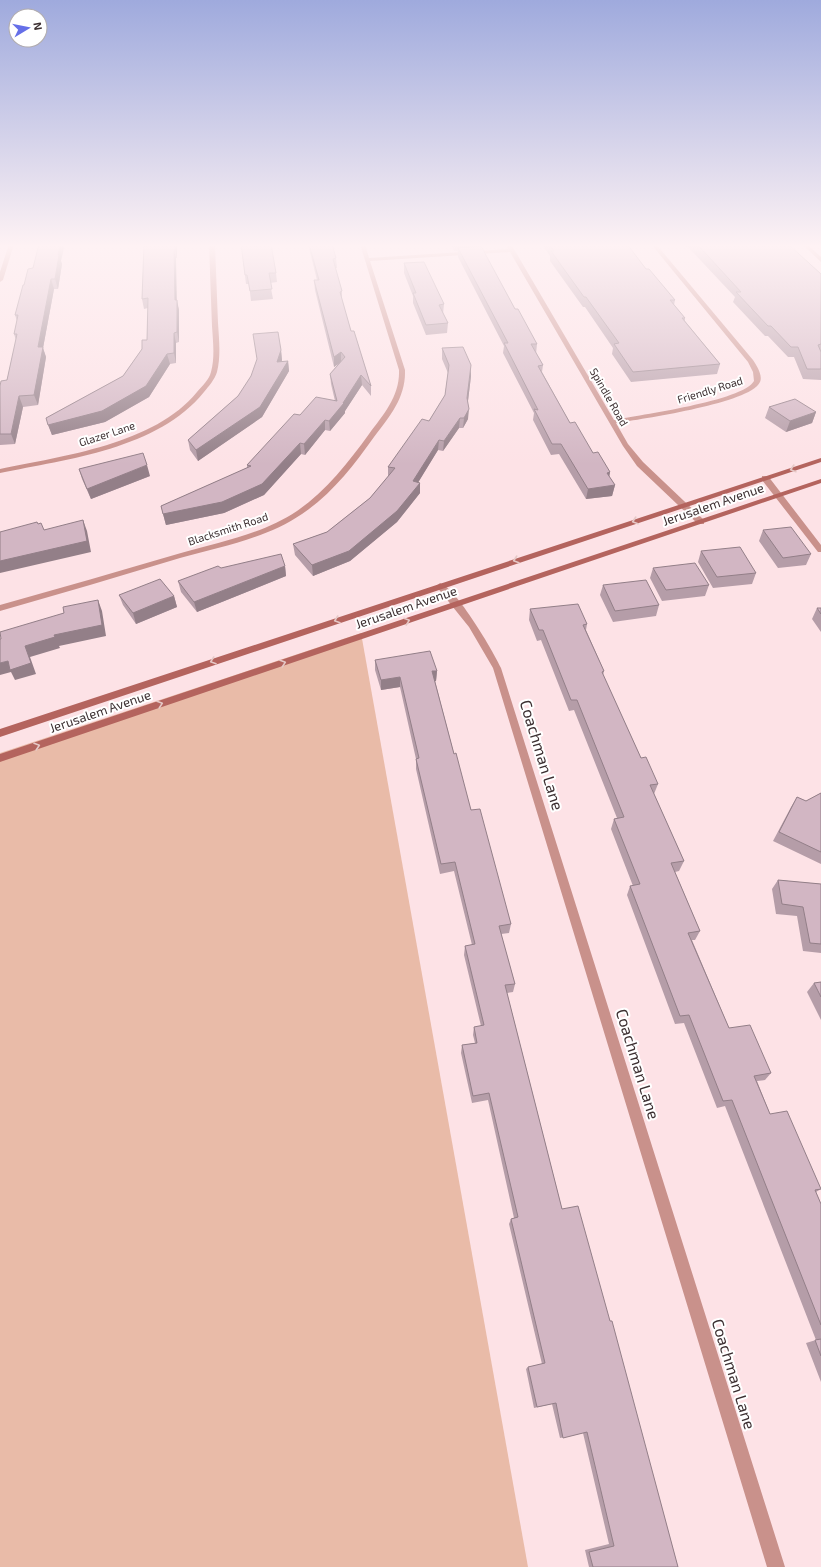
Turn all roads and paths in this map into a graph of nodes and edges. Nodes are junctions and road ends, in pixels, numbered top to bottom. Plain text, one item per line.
1 (215, 317) edge
2 (385, 317) edge
3 (551, 317) edge
4 (714, 317) edge
5 (612, 422) junction
6 (821, 460) edge
7 (0, 471) edge
8 (765, 478) junction
9 (821, 481) edge
10 (779, 495) junction
11 (684, 505) junction
12 (701, 522) junction
13 (821, 550) edge
14 (440, 586) junction
15 (457, 604) junction
16 (0, 608) edge
17 (0, 733) edge
18 (0, 758) edge
19 (776, 1567) edge

1 - 7 street, Glazer Lane
2 - 16 street, Blacksmith Road
3 - 5 street, Spindle Road
4 - 5 street, Friendly Road
5 - 11 street, Spindle Road
6 -> 8 main road, Jerusalem Avenue
8 - 10 street
8 - 11 main road, Jerusalem Avenue
9 - 10 main road, Jerusalem Avenue
10 - 12 main road, Jerusalem Avenue
10 - 13 street
11 - 12 street, Spindle Road
11 -> 14 main road, Jerusalem Avenue
12 - 15 main road, Jerusalem Avenue
14 - 15 street, Coachman Lane
14 -> 17 main road, Jerusalem Avenue
18 -> 15 main road, Jerusalem Avenue
15 - 19 street, Coachman Lane

